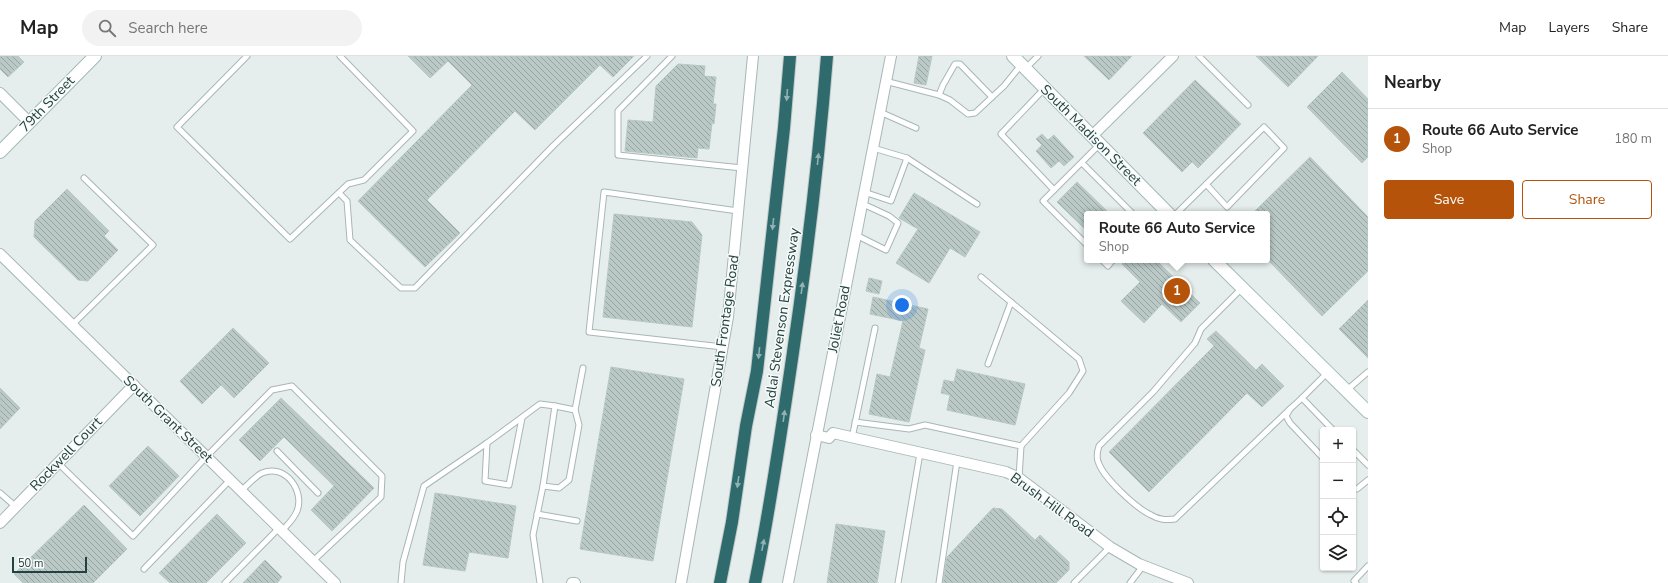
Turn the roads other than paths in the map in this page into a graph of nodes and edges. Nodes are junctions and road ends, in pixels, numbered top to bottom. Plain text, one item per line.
1 (95, 56) edge
2 (247, 56) edge
3 (340, 56) edge
4 (647, 56) edge
5 (672, 56) edge
6 (753, 56) edge
7 (790, 56) edge
8 (827, 56) edge
9 (891, 56) edge
10 (1013, 56) edge
11 (1038, 56) edge
12 (1173, 56) edge
13 (1199, 56) edge
14 (1023, 67) junction
15 (885, 81) junction
16 (1045, 88) junction
17 (0, 93) edge
18 (939, 95) junction
19 (992, 97) junction
20 (1248, 105) dead end
21 (880, 112) junction
22 (29, 122) junction
23 (916, 128) dead end
24 (1096, 140) junction
25 (873, 148) junction
26 (0, 152) edge
27 (907, 158) junction
28 (1082, 162) junction
29 (742, 168) junction
30 (84, 178) dead end
31 (1206, 184) junction
32 (1054, 190) junction
33 (864, 192) junction
34 (339, 193) junction
35 (862, 204) junction
36 (977, 204) dead end
37 (738, 211) junction
38 (1130, 211) edge
39 (1166, 211) edge
40 (1179, 211) edge
41 (856, 235) junction
42 (1084, 242) edge
43 (0, 254) edge
44 (1217, 263) edge
45 (981, 277) dead end
46 (1242, 288) junction
47 (1011, 302) junction
48 (72, 325) junction
49 (875, 328) dead end
50 (723, 346) junction
51 (988, 364) dead end
52 (583, 368) dead end
53 (1328, 372) junction
54 (1368, 372) edge
55 (134, 386) junction
56 (1346, 391) junction
57 (1302, 398) junction
58 (555, 406) junction
59 (1290, 409) junction
60 (575, 410) junction
61 (1368, 412) edge
62 (522, 418) junction
63 (855, 422) junction
64 (1330, 427) edge
65 (816, 435) junction
66 (852, 438) junction
67 (487, 443) junction
68 (1021, 446) junction
69 (277, 451) dead end
70 (920, 453) junction
71 (1356, 453) edge
72 (1320, 455) edge
73 (206, 457) junction
74 (957, 461) junction
75 (58, 463) junction
76 (1368, 465) edge
77 (298, 472) junction
78 (1019, 478) junction
79 (290, 479) junction
80 (230, 480) junction
81 (1368, 480) edge
82 (543, 486) junction
83 (1356, 489) edge
84 (241, 491) junction
85 (0, 493) edge
86 (318, 493) dead end
87 (15, 506) junction
88 (537, 514) junction
89 (577, 521) dead end
90 (0, 523) edge
91 (281, 530) junction
92 (1110, 547) junction
93 (313, 561) junction
94 (1143, 566) junction
95 (1368, 566) edge
96 (144, 569) dead end
97 (1354, 582) edge
98 (225, 583) edge
99 (334, 583) edge
100 (401, 583) edge
101 (540, 583) edge
102 (682, 583) edge
103 (720, 583) edge
104 (755, 583) edge
105 (788, 583) edge
106 (898, 583) edge
107 (939, 583) edge
108 (1074, 583) edge
109 (1130, 583) edge
110 (1188, 583) edge

1 - 22 street, 79th Street
2 - 34 lane
3 - 34 lane
4 - 34 lane
5 - 29 lane
6 - 29 street, South Frontage Road
7 -> 103 highway, Adlai Stevenson Expressway
104 -> 8 highway, Adlai Stevenson Expressway
9 - 15 street, Joliet Road
10 - 14 street, South Madison Street
11 - 14 lane
12 - 24 street
13 - 20 lane
14 - 16 street, South Madison Street
14 - 19 lane
15 - 18 lane
15 - 21 street, Joliet Road
16 - 24 street, South Madison Street
16 - 32 lane
17 - 22 street
18 - 19 lane
18 - 19 lane
21 - 23 lane
21 - 25 street, Joliet Road
22 - 26 street, 79th Street
24 - 28 lane
24 - 39 street, South Madison Street
25 - 27 lane
25 - 33 street, Joliet Road
27 - 33 lane
27 - 36 lane
28 - 32 lane
28 - 38 lane
29 - 37 street, South Frontage Road
30 - 48 lane
31 - 31 lane
31 - 40 lane
32 - 42 lane
33 - 35 street, Joliet Road
35 - 41 street, Joliet Road
35 - 41 lane
37 - 50 street, South Frontage Road
37 - 50 lane
41 - 65 street, Joliet Road
43 - 48 street, South Grant Street
44 - 46 street
45 - 47 lane
46 - 53 street
46 - 59 lane
47 - 51 lane
47 - 68 lane
48 - 55 street, South Grant Street
49 - 63 lane
50 - 102 street, South Frontage Road
52 - 60 lane
53 - 56 street
53 - 57 lane
54 - 56 lane
55 - 73 street, South Grant Street
55 - 75 street, Rockwell Court
56 - 61 street
57 - 59 lane
57 - 64 lane
58 - 60 lane
58 - 62 lane
58 - 82 lane
59 - 72 lane
60 - 82 lane
62 - 67 lane
62 - 67 lane
63 - 66 lane
63 - 68 lane
65 - 66 street, Brush Hill Road
65 - 105 street, Joliet Road
66 - 70 street, Brush Hill Road
67 - 100 lane
68 - 78 lane
69 - 77 lane
70 - 74 street, Brush Hill Road
70 - 106 lane
71 - 76 lane
73 - 75 lane
73 - 80 street, South Grant Street
73 - 93 lane
74 - 78 street, Brush Hill Road
74 - 107 lane
75 - 87 street, Rockwell Court
77 - 79 lane
77 - 86 lane
78 - 92 street, Brush Hill Road
79 - 84 lane
79 - 91 lane
80 - 84 street, South Grant Street
80 - 96 lane
81 - 83 lane
82 - 88 lane
84 - 91 street, South Grant Street
85 - 87 lane
87 - 90 street, Rockwell Court
88 - 89 lane
88 - 101 lane
91 - 93 street, South Grant Street
91 - 98 lane
92 - 94 street, Brush Hill Road
92 - 108 lane
93 - 99 street, South Grant Street
94 - 109 lane
94 - 110 street, Brush Hill Road
95 - 97 lane

